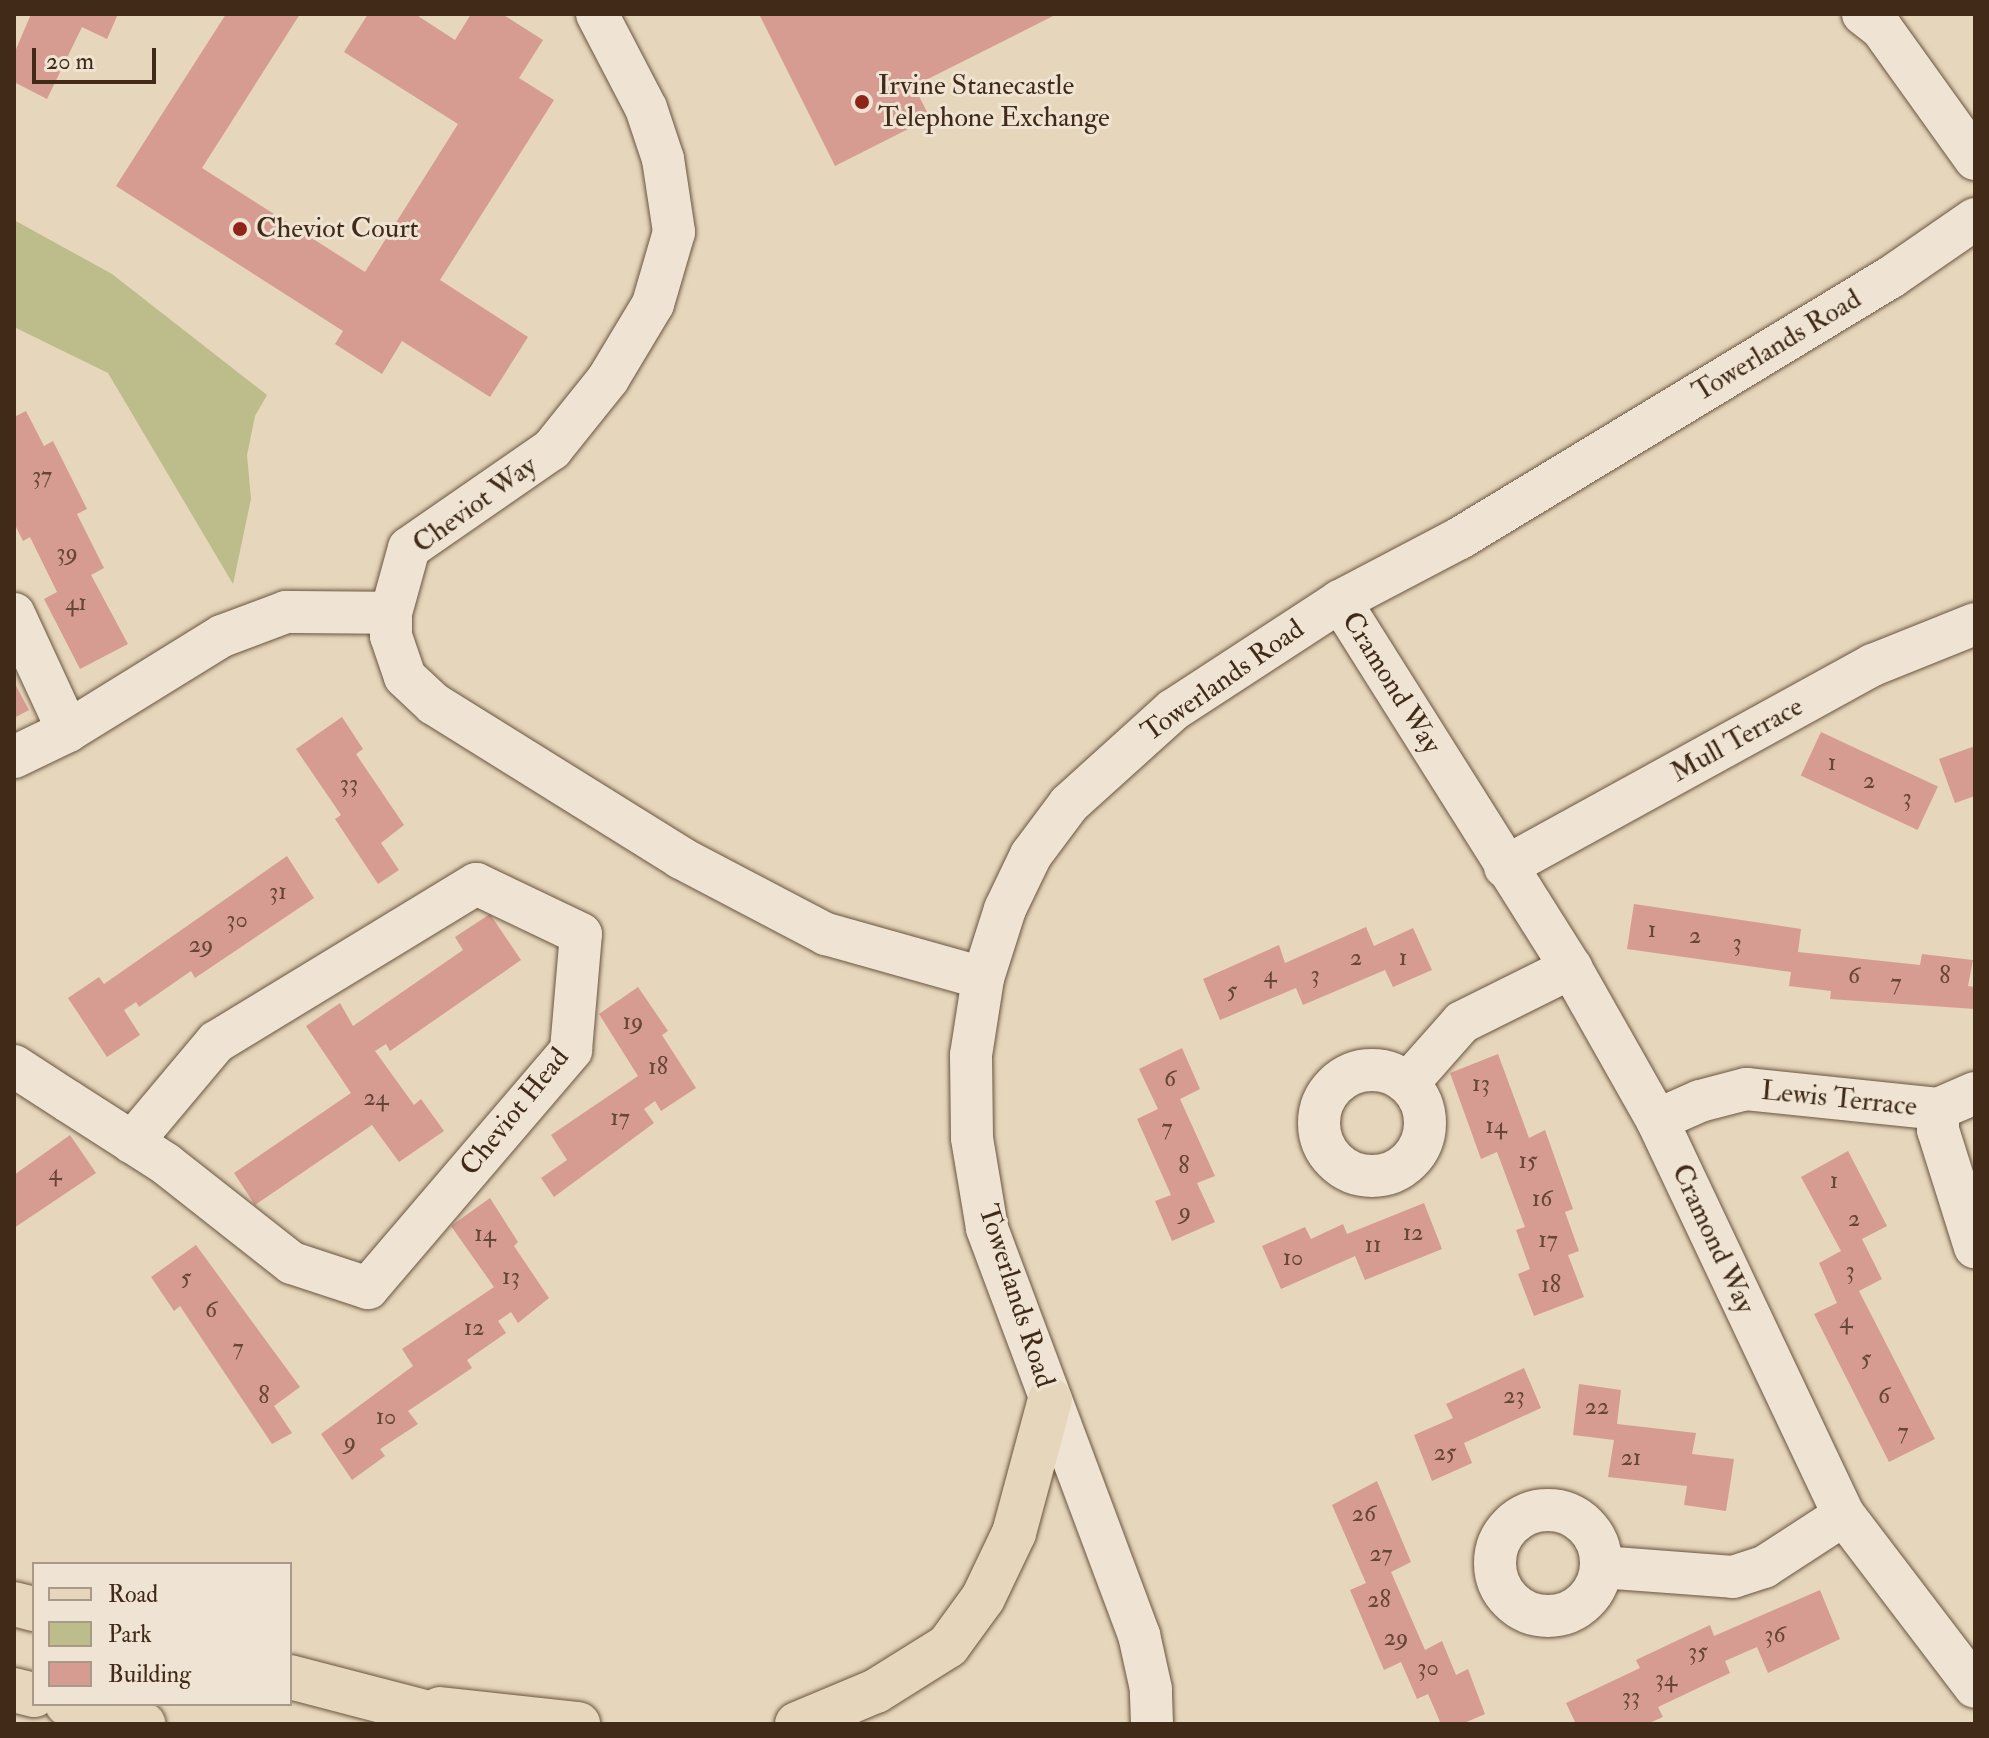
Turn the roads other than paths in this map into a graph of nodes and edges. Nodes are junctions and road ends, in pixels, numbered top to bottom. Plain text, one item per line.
1 (597, 14) edge
2 (1863, 14) edge
3 (1975, 159) edge
4 (1975, 219) edge
5 (1340, 601) junction
6 (391, 613) junction
7 (14, 614) edge
8 (1975, 624) edge
9 (68, 731) junction
10 (14, 757) edge
11 (1505, 867) junction
12 (1571, 968) junction
13 (983, 978) junction
14 (14, 1066) edge
15 (1408, 1083) dead end
16 (1957, 1101) edge
17 (1657, 1120) junction
18 (132, 1142) junction
19 (1975, 1247) edge
20 (1050, 1400) junction
21 (1844, 1515) junction
22 (1601, 1567) dead end
23 (292, 1678) edge
24 (1975, 1687) edge
25 (398, 1705) junction
26 (75, 1706) edge
27 (143, 1724) edge
28 (471, 1724) edge
29 (578, 1724) edge
30 (797, 1724) edge
31 (1152, 1724) edge

1 - 6 street, Cheviot Way
2 - 3 street
4 - 5 street, Towerlands Road
5 - 11 street, Cramond Way
5 - 13 street, Towerlands Road
6 - 9 street
6 - 13 street, Cheviot Way
7 - 9 street
8 - 11 street, Mull Terrace
9 - 10 street
11 - 12 street, Cramond Way
12 - 15 street
12 - 17 street, Cramond Way
13 - 20 street, Towerlands Road
14 - 18 street, Cheviot Head
16 - 17 street, Lewis Terrace
16 - 19 street
17 - 21 street, Cramond Way
18 - 18 street, Cheviot Head
20 - 30 main road
20 - 31 street, Towerlands Road
21 - 22 street
21 - 24 street, Cramond Way
23 - 25 main road
25 - 28 main road
25 - 29 main road
26 - 27 main road

